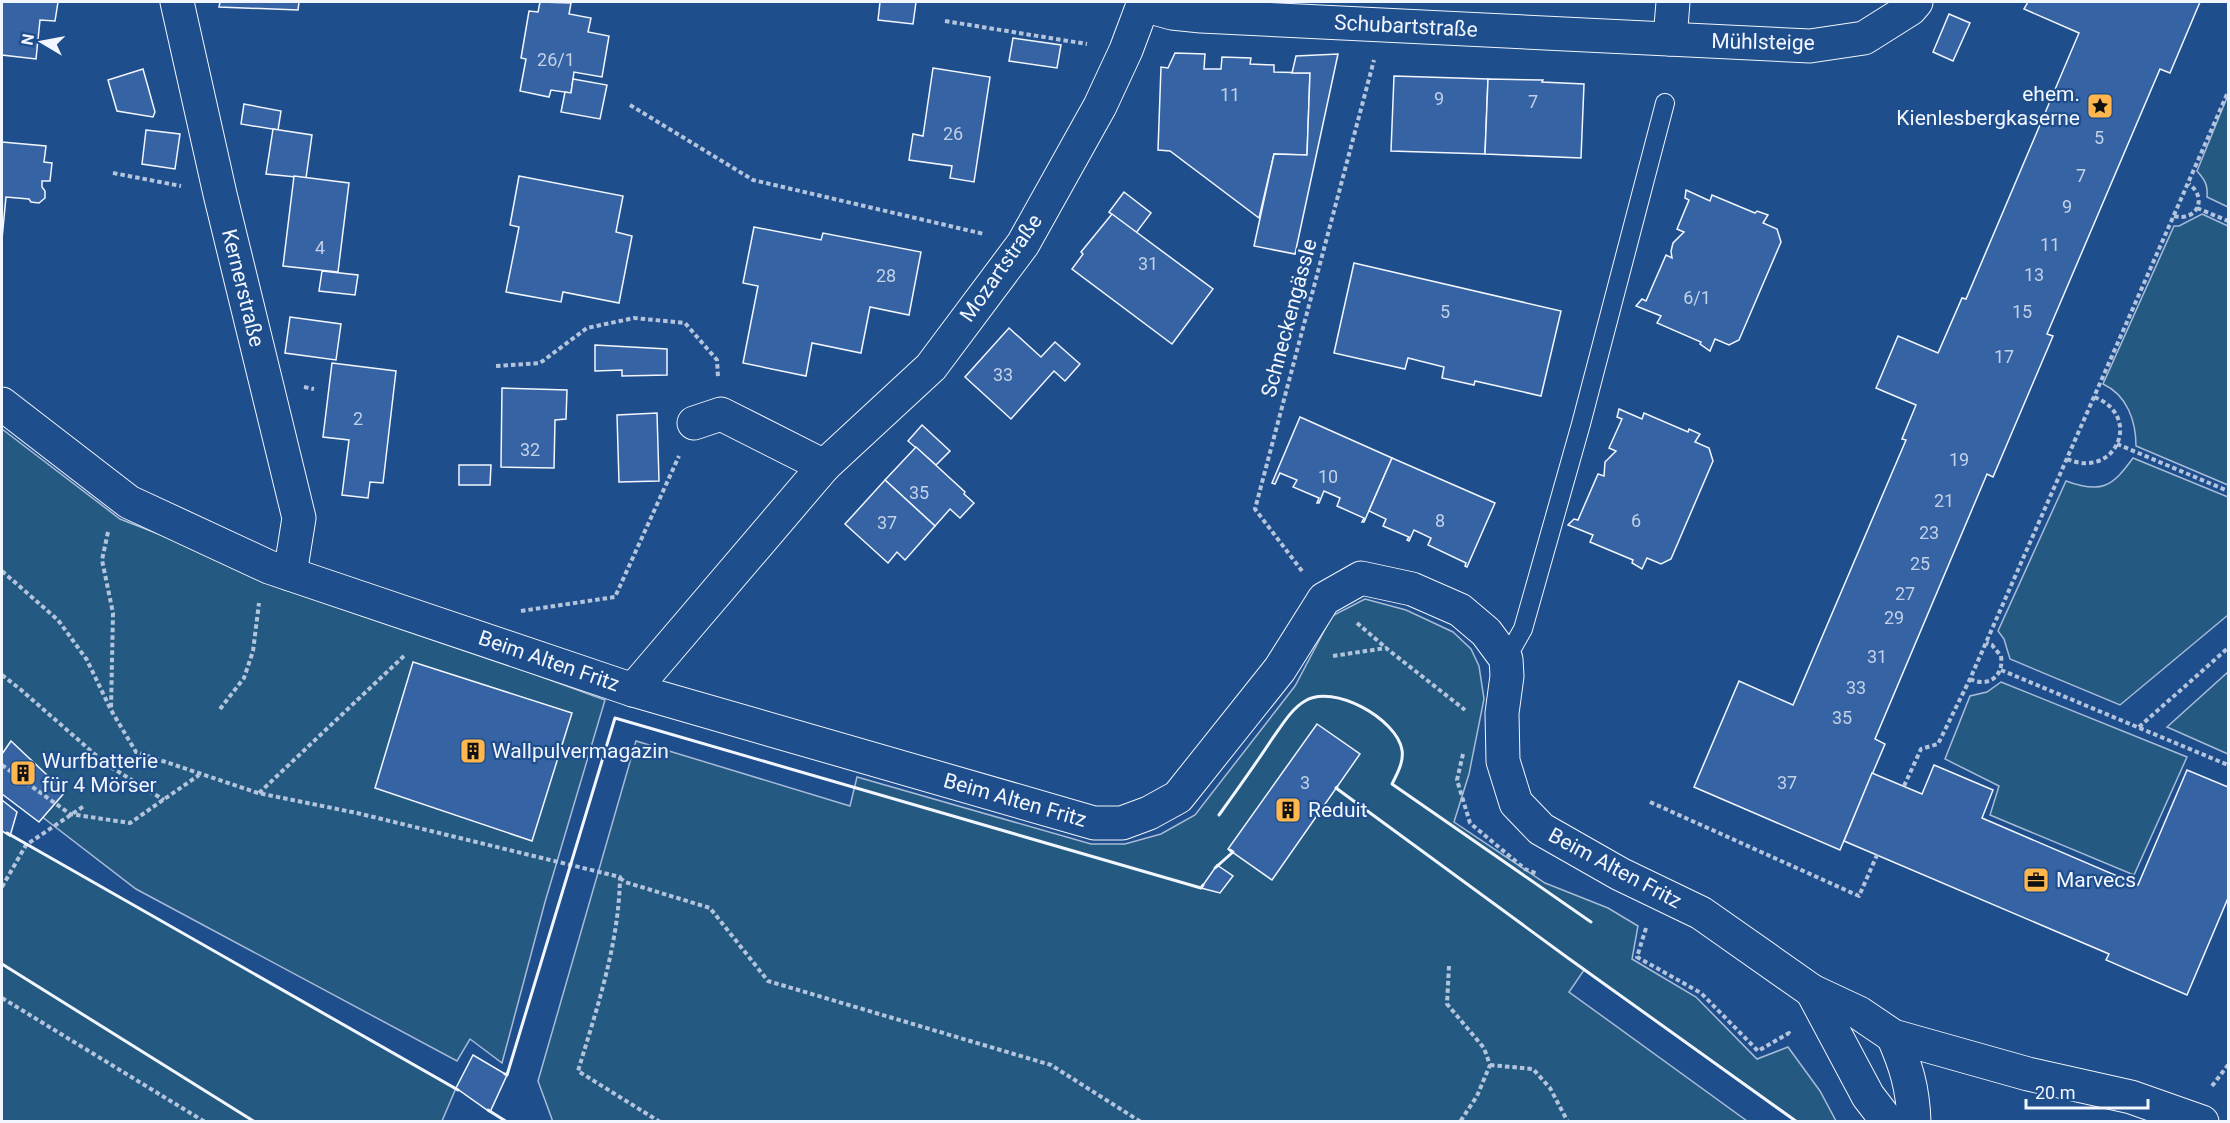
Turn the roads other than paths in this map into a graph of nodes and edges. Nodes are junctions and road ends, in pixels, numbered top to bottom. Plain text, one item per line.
1 (177, 2) edge
2 (1673, 2) edge
3 (1916, 2) edge
4 (1143, 3) edge
5 (1670, 39) junction
6 (1665, 103) dead end
7 (2, 404) edge
8 (707, 418) road end
9 (824, 466) junction
10 (279, 571) junction
11 (1506, 659) junction
12 (633, 690) junction
13 (1812, 991) junction
14 (1893, 1036) junction
15 (1888, 1122) edge
16 (1914, 1122) edge
17 (2202, 1122) edge

1 - 10 street, Kernerstraße
2 - 5 street
3 - 5 street, Mühlsteige
4 - 5 street, Schubartstraße
4 - 9 street, Mozartstraße
6 - 11 lane
7 - 10 street, Beim Alten Fritz
8 - 9 street
9 - 12 street, Mozartstraße
10 - 12 street, Beim Alten Fritz
11 - 12 street, Beim Alten Fritz
11 - 13 street, Beim Alten Fritz
13 - 14 street, Beim Alten Fritz
13 - 15 street, Beim Alten Fritz
14 - 16 street
14 - 17 street, Beim Alten Fritz

